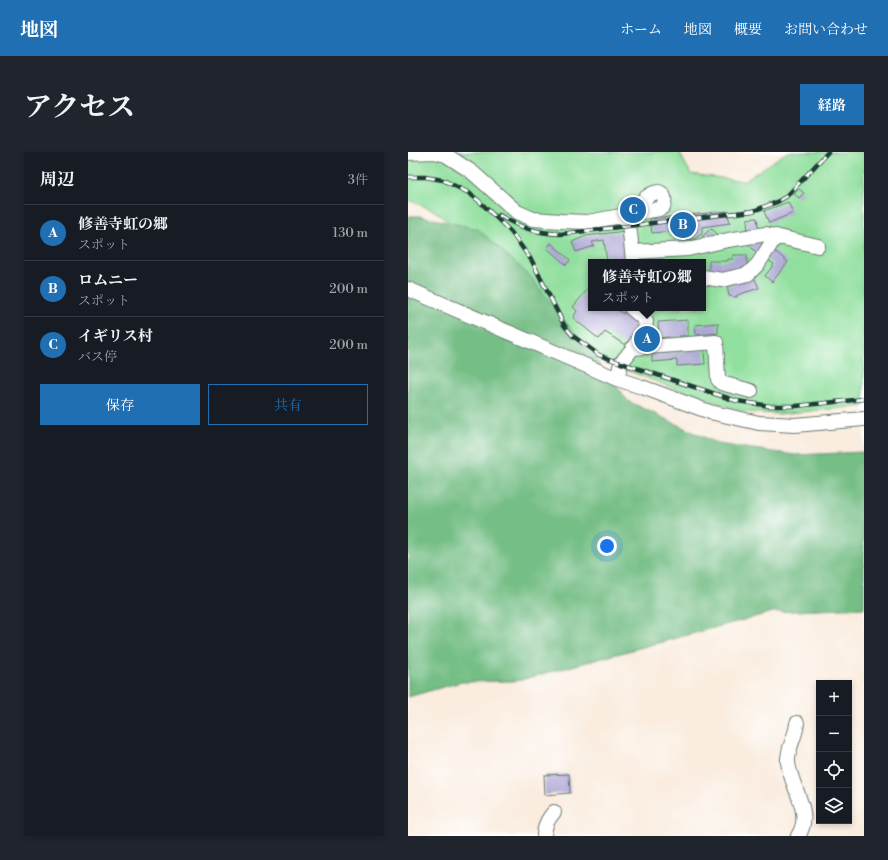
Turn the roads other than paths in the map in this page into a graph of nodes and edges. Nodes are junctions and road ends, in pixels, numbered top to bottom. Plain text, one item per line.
1 (408, 153) edge
2 (776, 236) junction
3 (818, 246) dead end
4 (633, 257) edge
5 (706, 277) edge
6 (408, 289) edge
7 (634, 311) edge
8 (633, 348) junction
9 (617, 379) junction
10 (751, 391) dead end
11 (864, 419) edge
12 (797, 724) dead end
13 (554, 812) dead end
14 (544, 836) edge
15 (798, 836) edge

1 - 4 street
2 - 3 street
2 - 4 street
2 - 5 street
6 - 9 street
7 - 8 street
8 - 9 street
8 - 10 street
9 - 11 street
12 - 15 street
13 - 14 street

